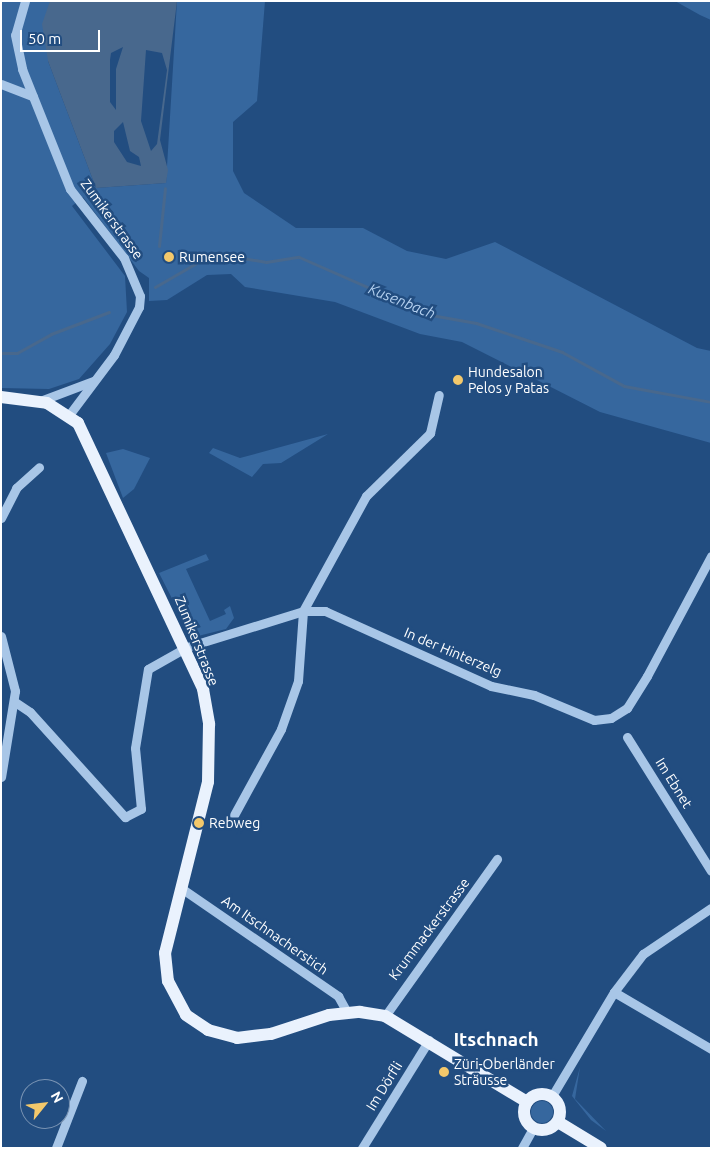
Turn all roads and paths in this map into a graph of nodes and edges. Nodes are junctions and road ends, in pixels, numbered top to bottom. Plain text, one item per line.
1 (25, 1) edge
2 (1, 84) edge
3 (33, 96) junction
4 (97, 379) junction
5 (440, 395) dead end
6 (1, 397) edge
7 (40, 401) junction
8 (69, 415) junction
9 (39, 467) dead end
10 (1, 518) edge
11 (711, 556) edge
12 (303, 611) junction
13 (1, 636) edge
14 (187, 648) junction
15 (15, 702) junction
16 (627, 737) dead end
17 (1, 777) edge
18 (234, 815) dead end
19 (498, 859) dead end
20 (711, 871) edge
21 (181, 888) junction
22 (711, 908) edge
23 (614, 992) junction
24 (347, 1012) junction
25 (386, 1016) junction
26 (429, 1040) junction
27 (711, 1049) edge
28 (82, 1081) dead end
29 (552, 1096) junction
30 (527, 1102) junction
31 (558, 1122) junction
32 (533, 1128) junction
33 (56, 1148) edge
34 (362, 1148) edge
35 (522, 1148) edge
36 (601, 1148) edge

1 - 3 street, Zumikerstrasse
2 - 3 street
3 - 4 street, Zumikerstrasse
4 - 7 street
4 - 8 street, Zumikerstrasse
5 - 12 street
6 - 7 main road
7 - 8 main road
8 - 14 main road, Zumikerstrasse
9 - 10 street
11 - 12 street, In der Hinterzelg
12 - 14 street
12 - 18 street
13 - 15 street
14 - 15 street
14 - 21 main road, Zumikerstrasse
15 - 17 street
16 - 20 street, Im Ebnet
19 - 25 street, Krummackerstrasse
21 - 24 street, Am Itschnacherstich
21 - 24 main road, Zumikerstrasse
22 - 23 street
23 - 27 street
23 - 29 street
24 - 25 main road, Zumikerstrasse
25 - 26 main road, Zumikerstrasse
26 - 30 main road, Zumikerstrasse
26 - 34 street, Im Dörfli
28 - 33 street
29 - 30 main road
29 - 31 main road
30 - 32 main road
31 - 32 main road
31 - 36 main road
32 - 35 street

